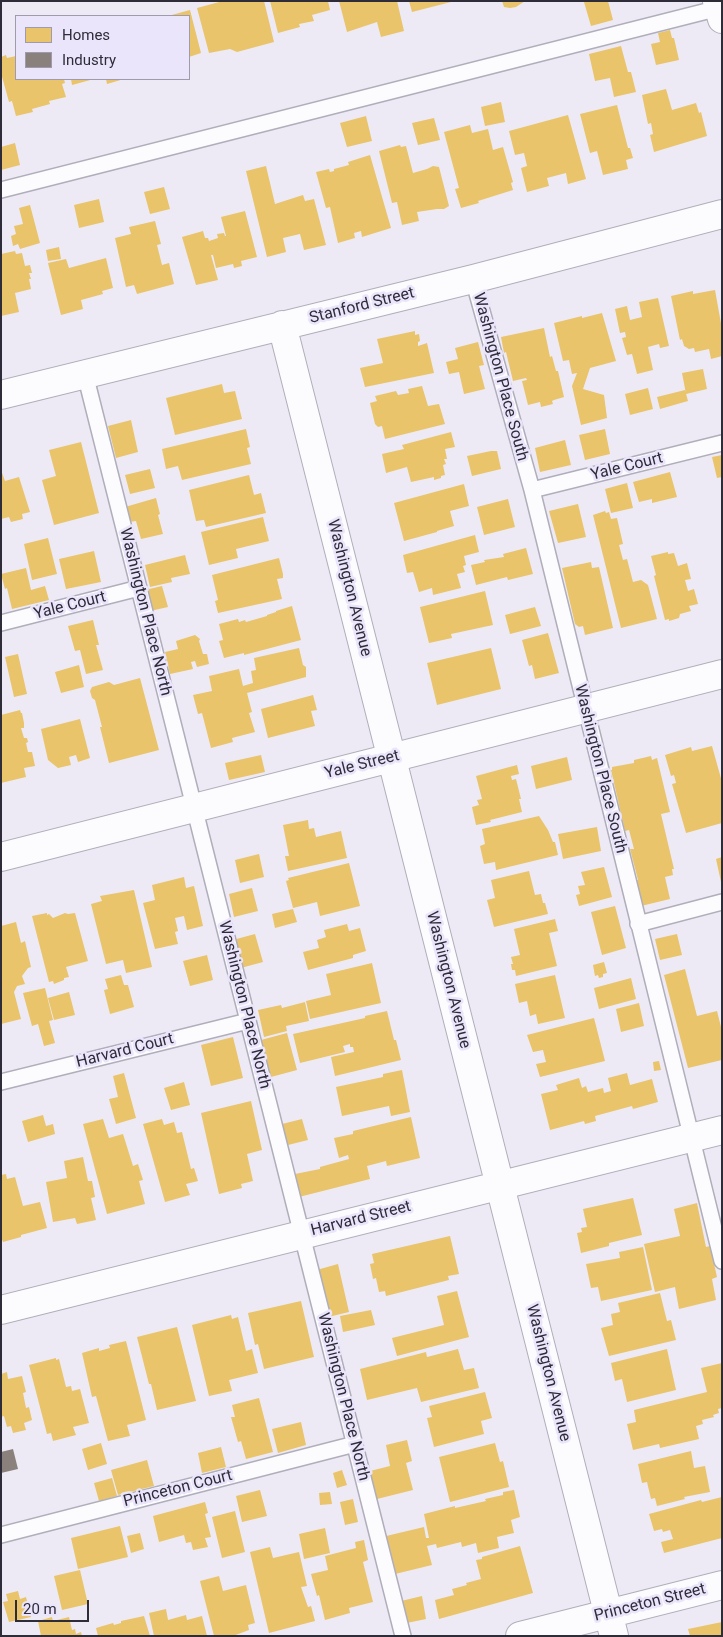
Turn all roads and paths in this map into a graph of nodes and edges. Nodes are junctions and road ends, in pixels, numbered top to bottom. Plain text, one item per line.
1 (719, 9) edge
2 (1, 190) edge
3 (722, 214) edge
4 (473, 278) junction
5 (282, 325) junction
6 (85, 374) junction
7 (1, 395) edge
8 (722, 443) edge
9 (532, 490) junction
10 (139, 588) junction
11 (1, 623) edge
12 (722, 674) edge
13 (586, 708) junction
14 (392, 758) junction
15 (195, 808) junction
16 (1, 857) edge
17 (722, 902) edge
18 (638, 924) junction
19 (248, 1021) junction
20 (1, 1082) edge
21 (722, 1130) edge
22 (691, 1138) junction
23 (500, 1185) junction
24 (302, 1234) junction
25 (722, 1261) edge
26 (1, 1310) edge
27 (355, 1444) junction
28 (1, 1535) edge
29 (722, 1585) edge
30 (611, 1625) edge
31 (404, 1636) edge
32 (520, 1636) edge

1 - 2 lane
3 - 4 street, Stanford Street
4 - 5 street, Stanford Street
4 - 9 lane, Washington Place South
5 - 6 street, Stanford Street
5 - 14 street, Washington Avenue
6 - 7 street, Stanford Street
6 - 10 lane, Washington Place North
8 - 9 lane, Yale Court
9 - 13 lane, Washington Place South
10 - 11 lane, Yale Court
10 - 15 lane, Washington Place North
12 - 13 street, Yale Street
13 - 14 street, Yale Street
13 - 18 lane, Washington Place South
14 - 15 street, Yale Street
14 - 23 street, Washington Avenue
15 - 16 street, Yale Street
15 - 19 lane, Washington Place North
17 - 18 lane
18 - 22 lane, Washington Place South
19 - 20 lane, Harvard Court
19 - 24 lane, Washington Place North
21 - 22 street, Harvard Street
22 - 23 street, Harvard Street
22 - 25 lane, Washington Place South
23 - 24 street, Harvard Street
23 - 30 street, Washington Avenue
24 - 26 street, Harvard Street
24 - 27 lane, Washington Place North
27 - 28 lane, Princeton Court
27 - 31 lane, Washington Place North
29 - 30 street, Princeton Street
30 - 32 street, Princeton Street

